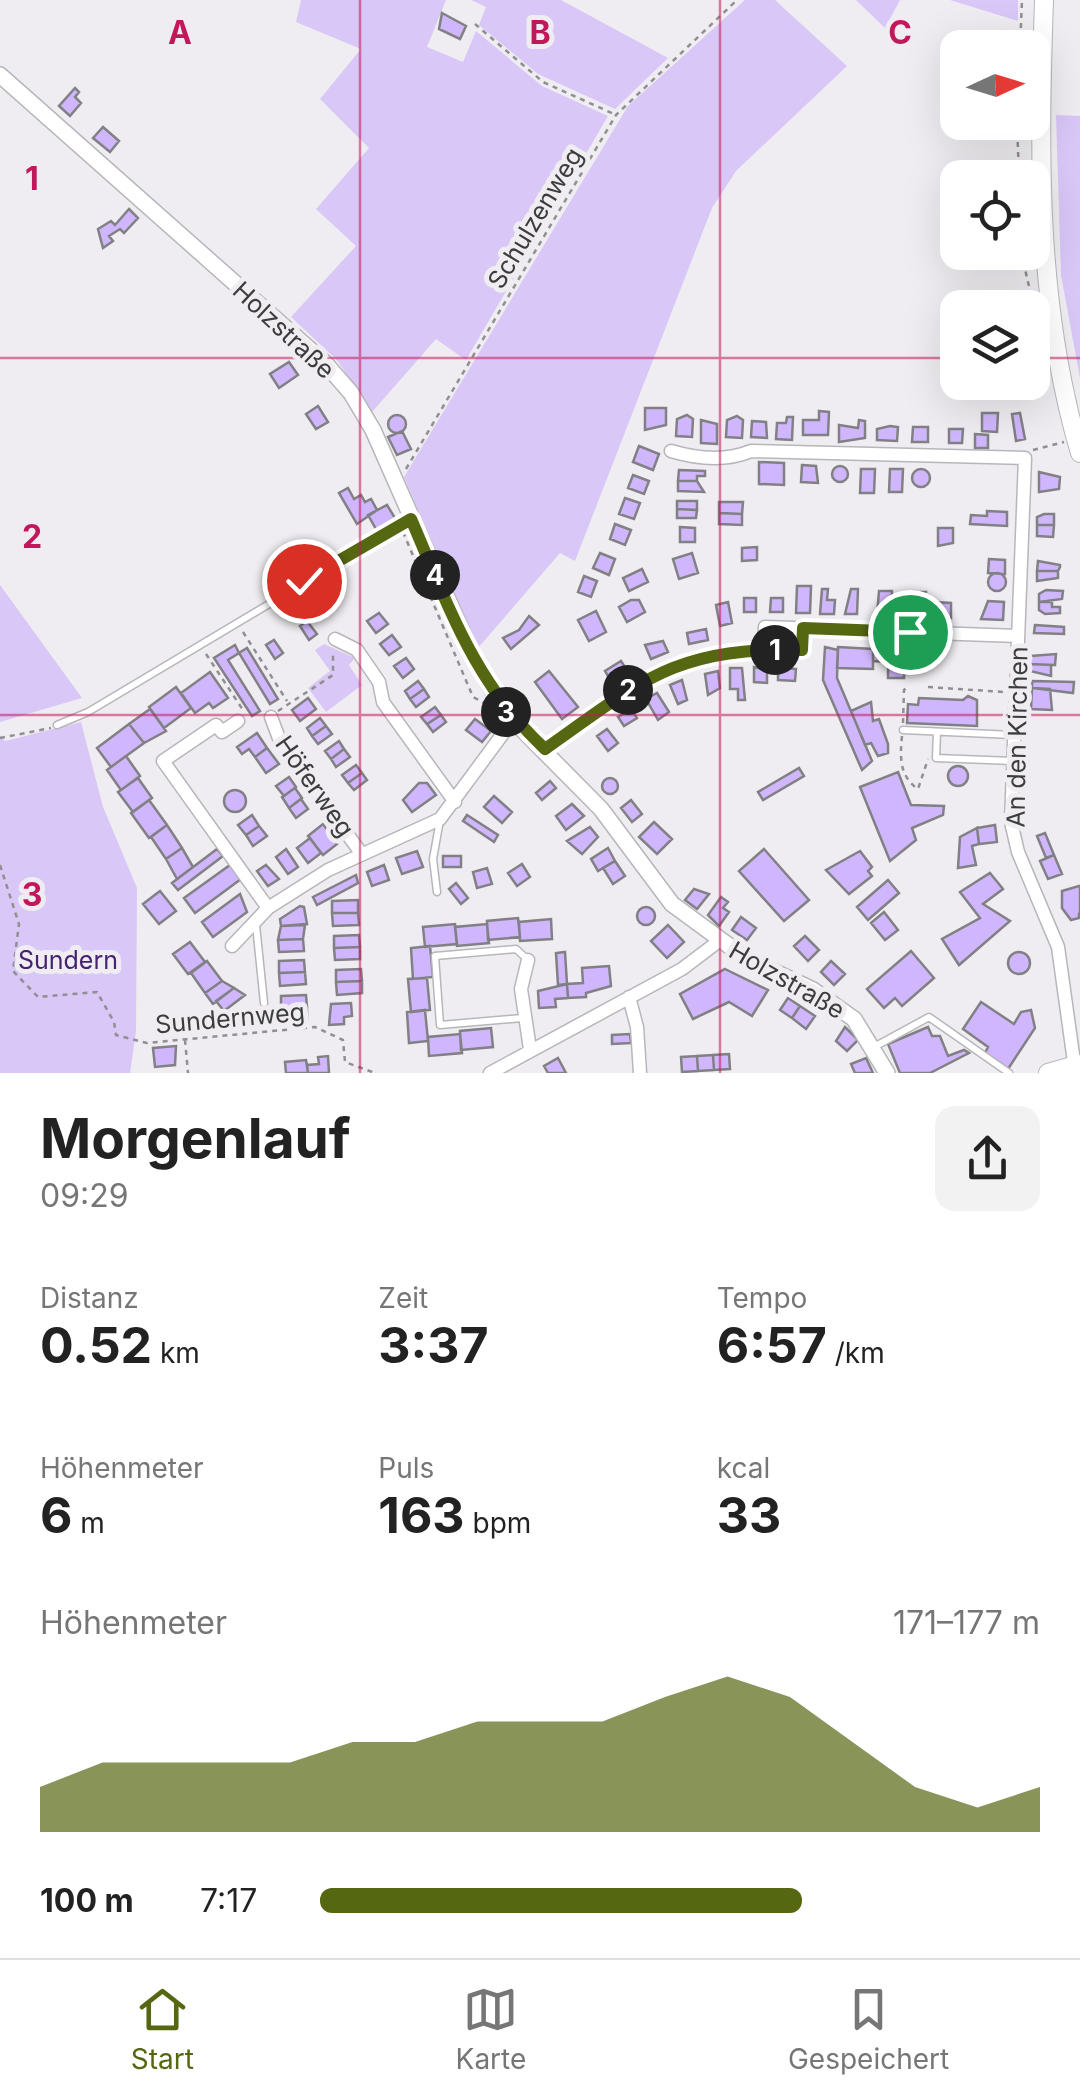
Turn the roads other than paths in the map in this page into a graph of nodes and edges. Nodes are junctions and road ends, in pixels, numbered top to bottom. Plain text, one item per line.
1 (1044, 0) edge
2 (0, 75) edge
3 (1074, 447) edge
4 (672, 451) dead end
5 (407, 521) junction
6 (803, 628) junction
7 (1018, 636) junction
8 (335, 640) road end
9 (764, 649) junction
10 (271, 717) road end
11 (513, 720) junction
12 (238, 722) road end
13 (56, 726) road end
14 (903, 730) road end
15 (937, 732) junction
16 (1013, 734) junction
17 (545, 749) junction
18 (1012, 760) junction
19 (455, 802) junction
20 (440, 819) junction
21 (362, 853) junction
22 (437, 892) dead end
23 (268, 908) junction
24 (255, 919) junction
25 (719, 940) junction
26 (232, 946) dead end
27 (528, 960) joint
28 (629, 997) junction
29 (264, 1003) road end
30 (523, 1018) junction
31 (874, 1047) junction
32 (530, 1049) junction
33 (1068, 1070) edge
34 (499, 1071) edge
35 (640, 1073) edge
36 (887, 1073) edge
37 (1009, 1073) edge
38 (1048, 1073) edge

1 - 3 main road
2 - 5 street, Holzstraße
4 - 7 street, An den Kirchen
5 - 11 street, Holzstraße
5 - 13 lane
6 - 7 street
6 - 9 street
6 - 9 street
7 - 16 street, An den Kirchen
8 - 19 street
9 - 17 street
10 - 21 street, Höferweg
11 - 17 street, Holzstraße
11 - 19 street
12 - 23 street
14 - 15 lane
15 - 16 lane
15 - 18 lane
16 - 18 street, An den Kirchen
17 - 25 street, Holzstraße
18 - 33 street, An den Kirchen
19 - 20 street
20 - 21 street
20 - 22 lane
21 - 23 street
23 - 24 street
24 - 26 street
24 - 29 lane
25 - 28 street
25 - 31 street, Holzstraße
27 - 30 street
27 - 30 lane
28 - 32 street
28 - 35 street
30 - 32 street
31 - 36 street, Holzstraße
31 - 37 lane
32 - 34 street
33 - 38 main road

